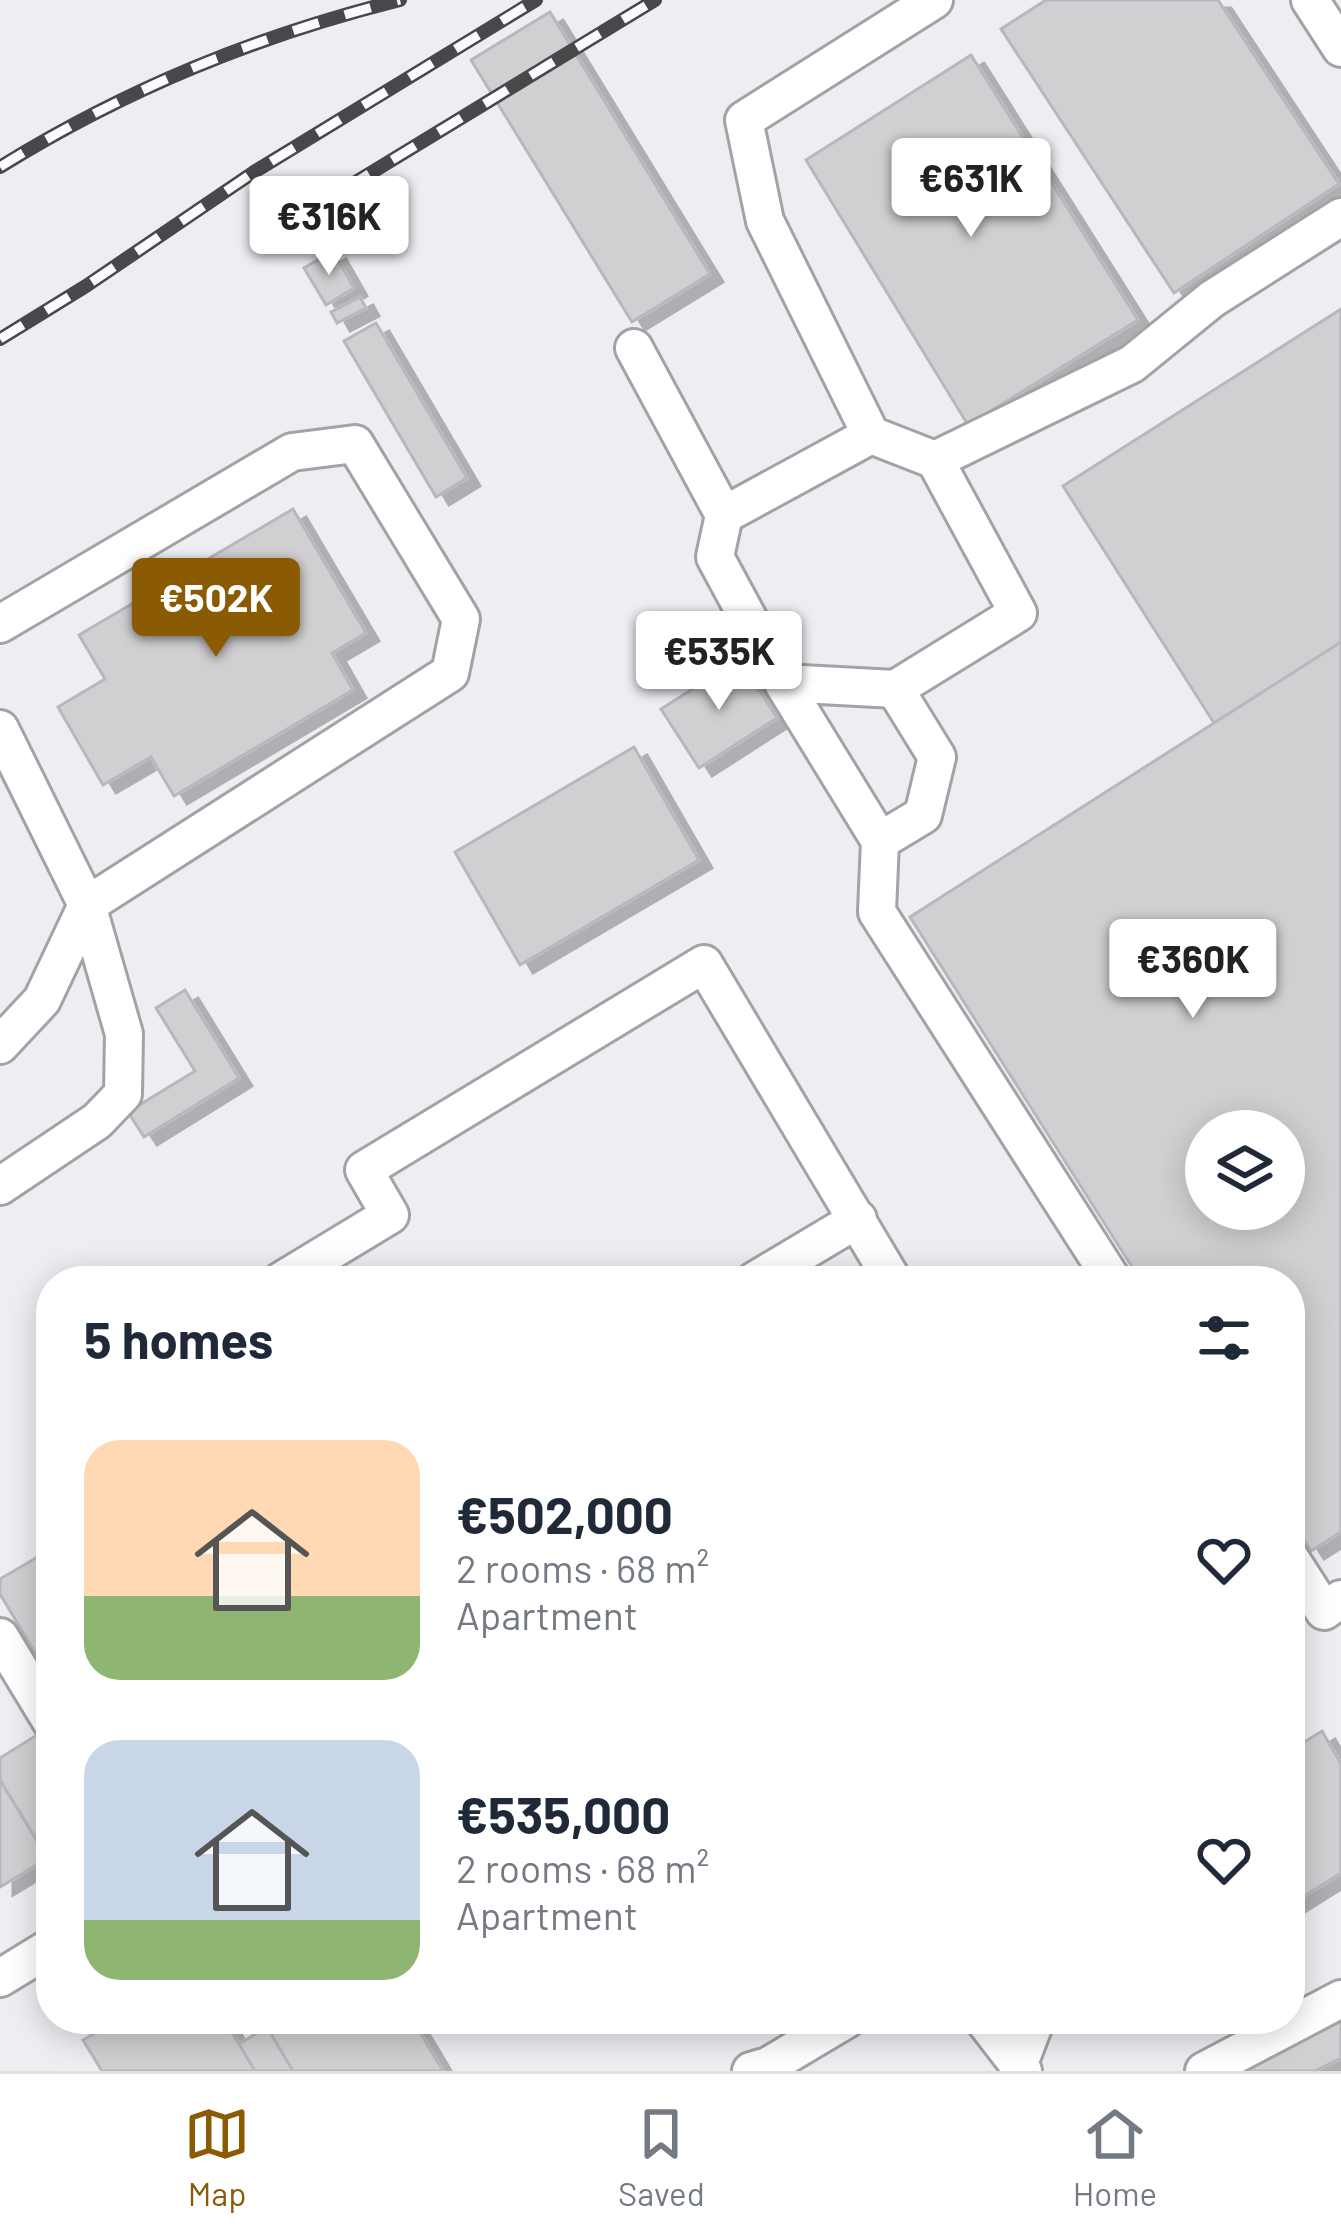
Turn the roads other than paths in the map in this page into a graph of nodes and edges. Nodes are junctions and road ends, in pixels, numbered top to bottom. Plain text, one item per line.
1 (934, 0) edge
2 (1310, 0) edge
3 (1341, 48) edge
4 (1341, 217) edge
5 (634, 348) dead end
6 (871, 435) junction
7 (935, 460) junction
8 (724, 515) junction
9 (0, 624) edge
10 (783, 683) junction
11 (895, 689) junction
12 (0, 729) edge
13 (880, 841) junction
14 (87, 905) junction
15 (0, 1045) edge
16 (0, 1186) edge
17 (858, 1219) junction
18 (306, 1266) edge
19 (779, 1266) edge
20 (885, 1266) edge
21 (1103, 1266) edge
22 (1305, 1581) edge
23 (1341, 1599) edge
24 (4, 1652) edge
25 (36, 1699) edge
26 (36, 1956) edge
27 (0, 1978) edge
28 (1341, 1999) edge
29 (1305, 2018) edge
30 (821, 2034) edge
31 (995, 2034) edge
32 (1013, 2034) edge
33 (1031, 2034) edge
34 (1274, 2034) edge
35 (1021, 2067) edge
36 (752, 2071) edge
37 (1204, 2071) edge

1 - 6 lane
2 - 3 lane
4 - 7 lane
5 - 8 lane
6 - 7 lane
6 - 8 lane
7 - 11 lane
8 - 10 lane
9 - 14 lane
10 - 11 lane
10 - 13 lane
11 - 13 lane
12 - 14 lane
13 - 21 lane
14 - 15 lane
14 - 16 lane
17 - 18 lane
17 - 19 lane
17 - 20 lane
22 - 23 lane
24 - 25 lane
26 - 27 lane
28 - 29 lane
30 - 36 lane
31 - 35 lane
32 - 35 lane
33 - 35 lane
34 - 37 lane

